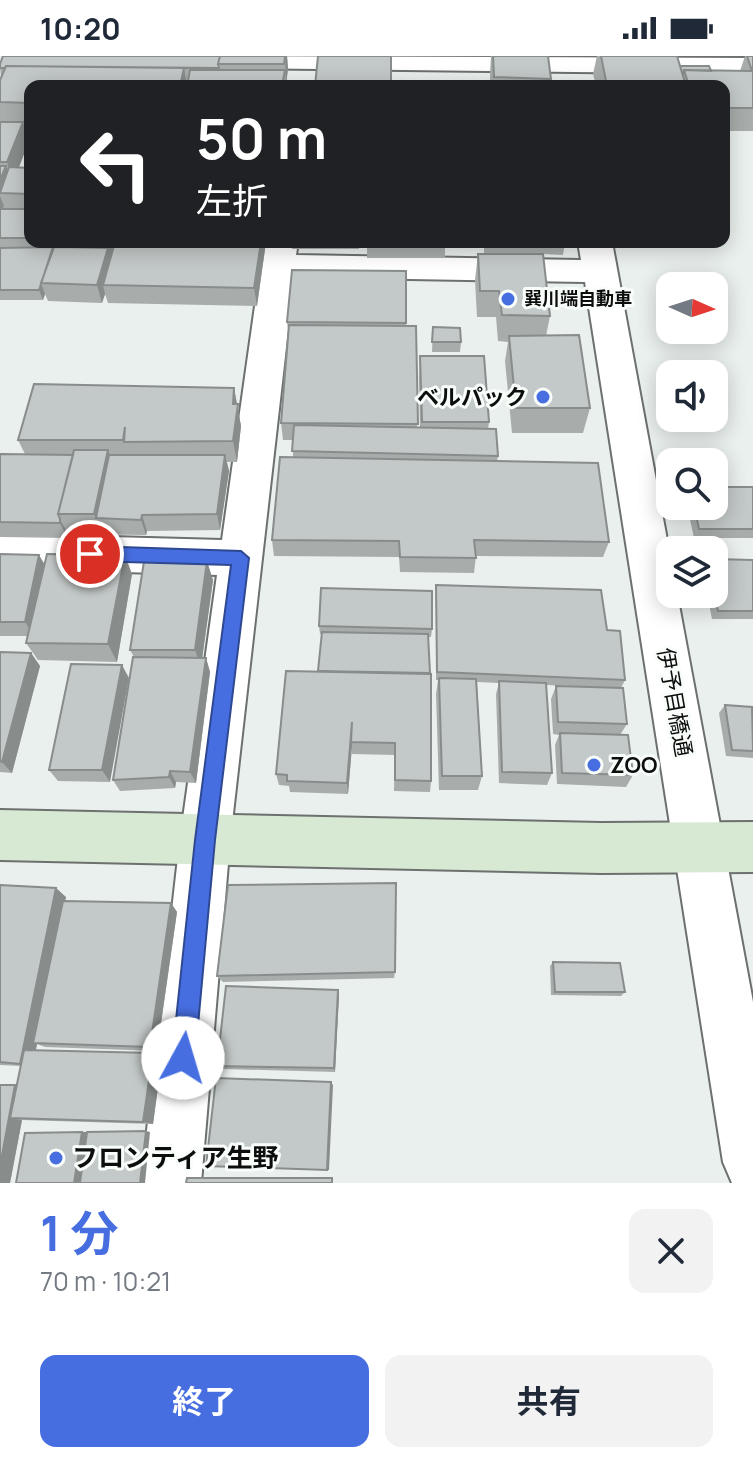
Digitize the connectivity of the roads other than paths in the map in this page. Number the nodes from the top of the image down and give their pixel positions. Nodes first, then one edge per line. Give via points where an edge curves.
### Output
1 (207, 59) edge
2 (753, 66) edge
3 (565, 69) edge
4 (302, 73) edge
5 (279, 254) edge
6 (597, 256) edge
7 (0, 551) edge
8 (241, 558) junction
9 (0, 835) edge
10 (205, 840) junction
11 (700, 846) junction
12 (753, 847) edge
13 (753, 1162) edge
14 (171, 1183) edge

1 - 4 street
2 - 3 street
3 - 4 street
5 - 6 street
5 - 8 street
6 - 11 street, 伊予目橋通
7 - 8 street
8 - 10 street
9 - 10 street
10 - 11 street
10 - 14 street
11 - 12 street
11 - 13 street, 伊予目橋通

